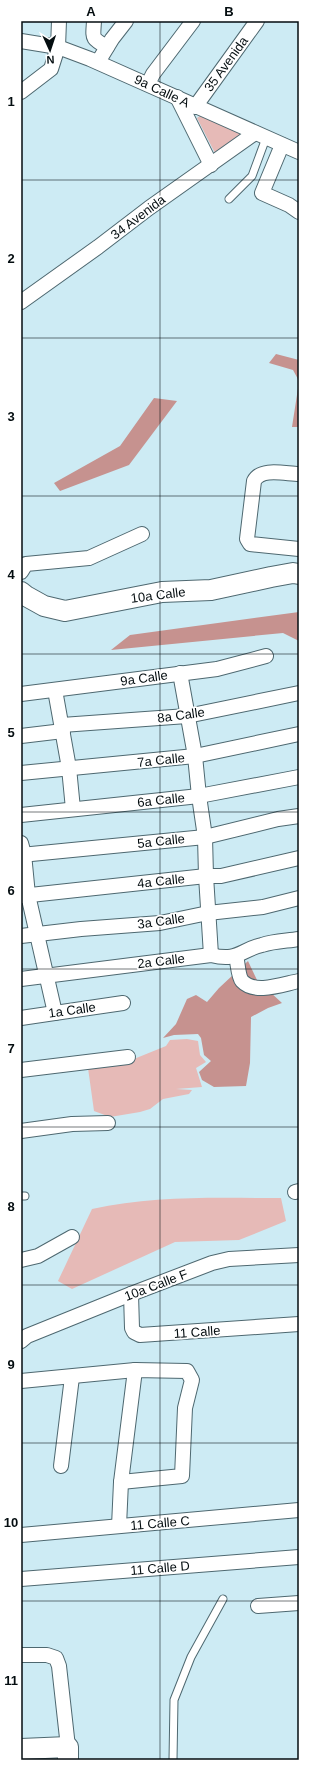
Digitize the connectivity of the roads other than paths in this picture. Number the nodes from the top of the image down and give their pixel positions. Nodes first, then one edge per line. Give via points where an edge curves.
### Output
1 (59, 21) edge
2 (94, 21) edge
3 (126, 21) edge
4 (194, 21) edge
5 (257, 21) edge
6 (21, 41) edge
7 (58, 47) junction
8 (107, 47) junction
9 (98, 62) junction
10 (148, 84) junction
11 (21, 92) edge
12 (177, 97) junction
13 (196, 107) junction
14 (260, 135) junction
15 (282, 145) junction
16 (299, 152) edge
17 (211, 165) junction
18 (229, 199) dead end
19 (299, 212) edge
20 (21, 302) edge
21 (299, 474) edge
22 (142, 534) dead end
23 (299, 549) edge
24 (21, 572) edge
25 (299, 574) edge
26 (21, 592) edge
27 (266, 656) dead end
28 (180, 674) junction
29 (55, 690) junction
30 (299, 693) edge
31 (21, 694) edge
32 (187, 716) junction
33 (62, 728) junction
34 (299, 734) edge
35 (21, 736) edge
36 (195, 756) junction
37 (69, 768) junction
38 (21, 773) edge
39 (299, 777) edge
40 (198, 796) junction
41 (73, 809) junction
42 (21, 815) edge
43 (299, 816) edge
44 (206, 837) junction
45 (22, 851) edge
46 (299, 858) edge
47 (206, 876) junction
48 (24, 896) edge
49 (299, 898) edge
50 (208, 913) junction
51 (36, 934) junction
52 (21, 936) edge
53 (299, 939) edge
54 (211, 955) junction
55 (236, 956) junction
56 (46, 976) junction
57 (21, 979) edge
58 (299, 982) edge
59 (123, 1003) dead end
60 (55, 1013) junction
61 (21, 1018) edge
62 (128, 1056) dead end
63 (21, 1070) edge
64 (108, 1122) dead end
65 (21, 1131) edge
66 (72, 1237) dead end
67 (299, 1255) edge
68 (21, 1260) edge
69 (131, 1294) junction
70 (299, 1324) edge
71 (21, 1341) edge
72 (135, 1370) junction
73 (72, 1377) junction
74 (21, 1381) edge
75 (61, 1466) dead end
76 (121, 1482) junction
77 (299, 1510) edge
78 (119, 1526) junction
79 (21, 1535) edge
80 (299, 1557) edge
81 (21, 1579) edge
82 (223, 1599) dead end
83 (299, 1603) edge
84 (258, 1606) dead end
85 (21, 1656) edge
86 (21, 1749) edge
87 (68, 1753) edge
88 (173, 1760) edge

1 - 7 street
2 - 8 street via 94,40
3 - 8 street
4 - 10 street
5 - 13 street, 35 Avenida
6 - 7 street, 9a Calle A
7 - 9 street, 9a Calle A
7 - 11 street via 50,69
8 - 9 street
9 - 10 street, 9a Calle A
10 - 12 street, 9a Calle A
12 - 13 street, 9a Calle A
12 - 17 street
13 - 14 street, 9a Calle A
14 - 15 street, 9a Calle A
14 - 17 street, 34 Avenida
14 - 18 lane via 252,176
15 - 16 street, 9a Calle A
15 - 19 street via 262,193 289,204
17 - 20 street, 34 Avenida
21 - 23 street via 264,473 256,476 247,539 250,544
22 - 24 street via 89,558 26,564
25 - 26 street, 10a Calle via 293,573 211,590 162,592 65,610 44,606
27 - 28 street, 9a Calle
28 - 29 street, 9a Calle
28 - 32 street
29 - 31 street, 9a Calle
29 - 33 street
30 - 32 street, 8a Calle
32 - 33 street, 8a Calle
32 - 36 street
33 - 35 street, 8a Calle
33 - 37 street
34 - 36 street, 7a Calle
36 - 37 street, 7a Calle
36 - 40 street
37 - 38 street, 7a Calle
37 - 41 street
39 - 40 street, 6a Calle
40 - 41 street, 6a Calle
40 - 44 street
41 - 42 street, 6a Calle
43 - 44 street, 5a Calle
44 - 45 street, 5a Calle
44 - 47 street
45 - 48 street
46 - 47 street, 4a Calle via 221,876
47 - 48 street, 4a Calle
47 - 50 street
48 - 51 street
49 - 50 street, 3a Calle
50 - 51 street, 3a Calle via 160,923
50 - 54 street
51 - 52 street, 3a Calle
51 - 56 street
53 - 55 street, 2a Calle via 261,945
54 - 55 street, 2a Calle
54 - 56 street, 2a Calle
55 - 58 street via 241,980 249,986 262,988
56 - 57 street, 2a Calle
56 - 60 street
59 - 60 street, 1a Calle
60 - 61 street, 1a Calle
62 - 63 street
64 - 65 street
66 - 68 street via 38,1256
67 - 69 street, 10a Calle F via 229,1259
69 - 70 street, 11 Calle via 132,1328 140,1335
69 - 71 street, 10a Calle F via 27,1336
72 - 73 street
72 - 76 street
72 - 76 street via 187,1370 190,1373 192,1380 185,1408 182,1476
73 - 74 street
73 - 75 street
76 - 78 street
77 - 78 street, 11 Calle C
78 - 79 street, 11 Calle C
80 - 81 street, 11 Calle D
82 - 88 lane via 191,1657 174,1700
83 - 84 street
85 - 87 street via 47,1655 56,1658
86 - 87 street

